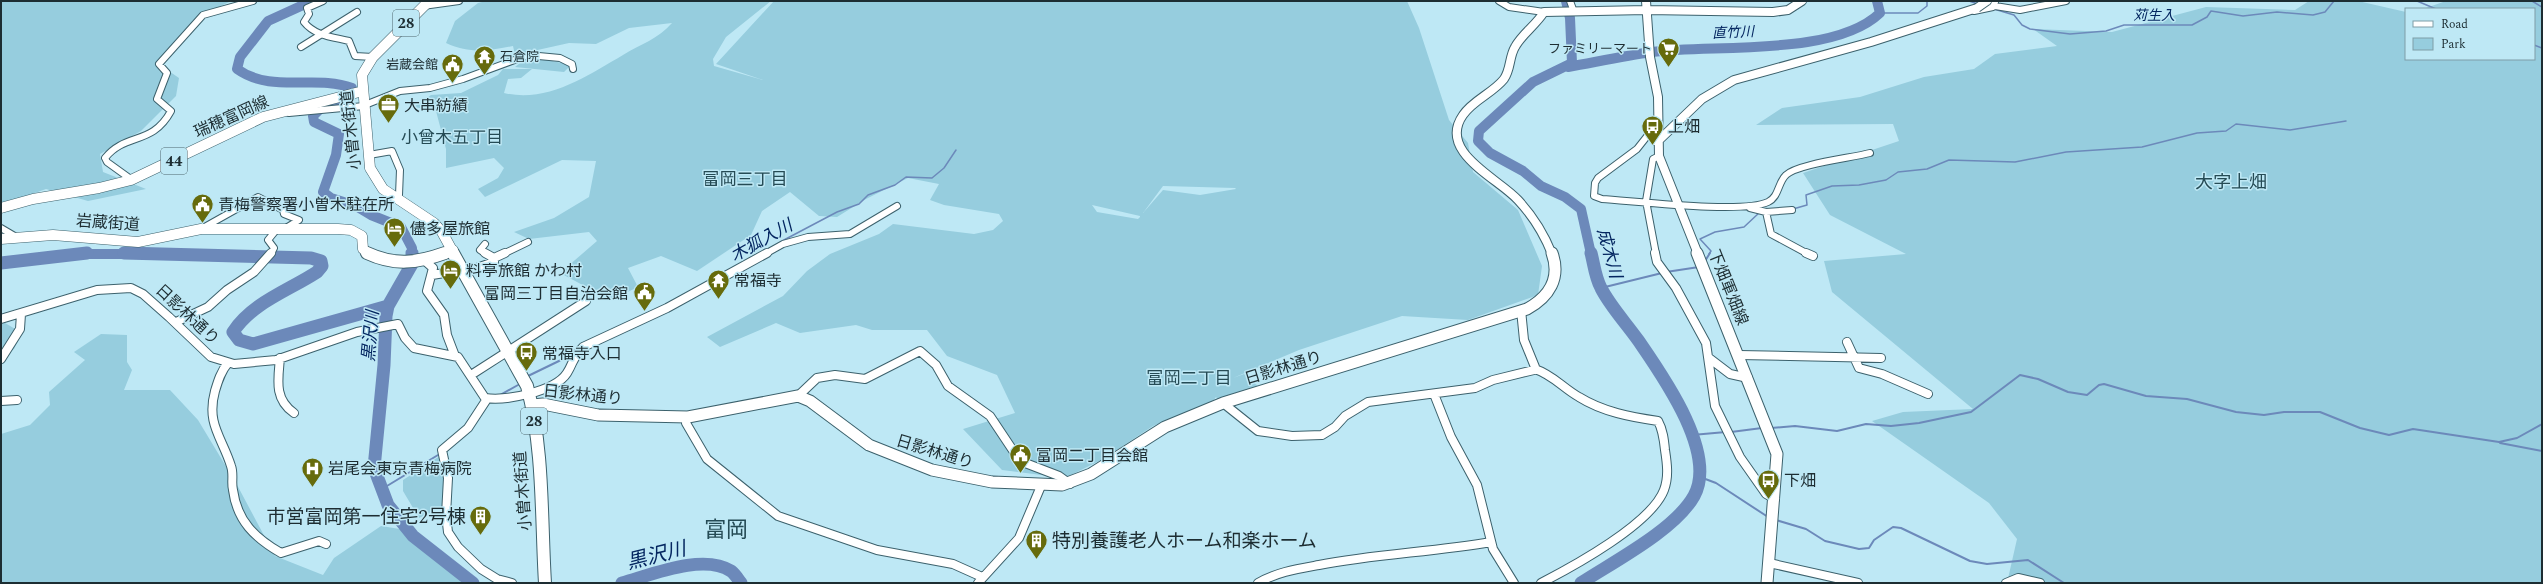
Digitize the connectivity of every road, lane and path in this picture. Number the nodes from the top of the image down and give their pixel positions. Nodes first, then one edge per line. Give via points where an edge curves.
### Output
1 (253, 1) edge
2 (323, 1) edge
3 (459, 1) edge
4 (1499, 1) edge
5 (1570, 1) edge
6 (1646, 1) edge
7 (1802, 1) edge
8 (2066, 1) edge
9 (426, 4) edge
10 (1991, 5) edge
11 (1976, 7) edge
12 (1647, 10) junction
13 (357, 12) dead end
14 (1544, 12) junction
15 (1573, 12) junction
16 (322, 34) junction
17 (301, 47) dead end
18 (373, 57) junction
19 (573, 69) dead end
20 (360, 91) junction
21 (364, 106) junction
22 (277, 112) junction
23 (1658, 130) junction
24 (1657, 142) junction
25 (1870, 153) dead end
26 (368, 155) junction
27 (1659, 156) junction
28 (132, 180) junction
29 (395, 198) junction
30 (1646, 201) junction
31 (1678, 204) junction
32 (897, 206) dead end
33 (1, 208) edge
34 (1742, 208) junction
35 (1792, 210) dead end
36 (1766, 212) junction
37 (1, 228) edge
38 (201, 229) junction
39 (280, 229) junction
40 (18, 238) junction
41 (1, 239) edge
42 (528, 242) dead end
43 (485, 244) dead end
44 (453, 250) junction
45 (1813, 256) dead end
46 (494, 258) junction
47 (418, 261) junction
48 (464, 271) junction
49 (432, 275) junction
50 (586, 301) dead end
51 (1521, 310) junction
52 (21, 314) junction
53 (1, 319) edge
54 (176, 322) junction
55 (1847, 342) dead end
56 (510, 352) junction
57 (1739, 355) junction
58 (456, 356) junction
59 (280, 358) junction
60 (1709, 358) junction
61 (1853, 358) junction
62 (1880, 358) dead end
63 (1, 359) edge
64 (228, 363) junction
65 (1535, 369) junction
66 (470, 375) junction
67 (1748, 378) junction
68 (1434, 394) junction
69 (1928, 394) dead end
70 (798, 396) junction
71 (487, 399) junction
72 (1, 400) edge
73 (17, 400) dead end
74 (531, 400) junction
75 (1223, 403) junction
76 (294, 414) dead end
77 (688, 417) junction
78 (1070, 484) junction
79 (1041, 486) junction
80 (1775, 499) junction
81 (1491, 542) junction
82 (326, 544) dead end
83 (1770, 563) junction
84 (980, 580) edge
85 (512, 583) edge
86 (545, 583) edge
87 (1258, 583) edge
88 (1514, 583) edge
89 (1541, 583) edge
90 (1767, 583) edge
91 (1858, 583) edge
92 (2006, 583) edge
93 (2040, 583) edge

1 - 28 street via 203,15 159,64 167,73 157,99 171,109 163,126 122,144 105,158
2 - 16 street via 307,8 309,14 304,22
3 - 9 street
4 - 14 street via 1509,7
5 - 15 street
6 - 12 street, 下畑軍畑線
7 - 12 street via 1788,10 1773,12
8 - 10 street via 2020,10
9 - 18 main road, 小曽木街道 / 28
10 - 11 street, bridge
11 - 24 street via 1734,80 1702,99
12 - 15 street
12 - 23 street, 下畑軍畑線 via 1650,53 1658,97
13 - 16 street
14 - 15 street
14 - 51 street, 日影林通り via 1515,46 1505,78 1474,104 1460,120 1457,132 1467,160 1511,192 1551,246 1554,264 1552,288 1540,301
16 - 17 street
16 - 18 street via 349,41 355,56
18 - 20 main road, 小曽木街道 / 28 via 362,75
19 - 21 street via 572,64 560,58 528,55 430,88 400,91
20 - 21 main road, 小曽木街道 / 28
20 - 22 main road, 瑞穂富岡線 / 44
21 - 22 street via 325,111
21 - 26 main road, 小曽木街道 / 28
22 - 28 main road, 瑞穂富岡線 / 44 via 231,130 163,167
23 - 24 street, 下畑軍畑線
23 - 30 street via 1652,130 1637,149 1595,183 1594,196 1597,198
24 - 27 street, 下畑軍畑線
25 - 34 street via 1800,166 1785,175 1779,190 1769,202
26 - 29 main road, 小曽木街道 / 28 via 375,180 383,190
26 - 29 street via 392,151 400,175 399,195
27 - 30 street via 1653,159
27 - 31 street, 下畑軍畑線
28 - 33 main road, 瑞穂富岡線 / 44 via 97,189 33,198
29 - 44 main road, 小曽木街道 / 28 via 432,220
30 - 31 street
30 - 60 street via 1656,262 1676,288 1706,343
31 - 34 street
31 - 57 street, 下畑軍畑線
32 - 74 street via 850,234 808,237 783,244 667,308 583,347 573,357 567,374
34 - 36 street
35 - 36 street
36 - 45 street via 1771,234 1788,247
37 - 40 street
38 - 39 main road, 岩蔵街道
38 - 39 street via 258,197 283,210 284,214 299,220
38 - 40 main road, 岩蔵街道 via 138,242 64,235
39 - 47 main road, 岩蔵街道 via 351,230 362,236 363,249 369,254 395,264
39 - 54 street via 268,240 274,248 271,254 254,272 227,290 208,307
40 - 41 main road, 岩蔵街道
42 - 46 street
43 - 46 street via 480,250
44 - 47 main road, 岩蔵街道
44 - 48 main road, 小曽木街道 / 28
46 - 48 street via 491,265
47 - 49 street via 432,267
48 - 49 street
48 - 56 main road, 小曽木街道 / 28
49 - 58 street via 427,291 444,315 447,335
50 - 56 street
51 - 65 street via 1524,340
51 - 75 street, 日影林通り via 1407,348
52 - 53 street, 日影林通り
52 - 54 street, 日影林通り via 103,289 127,287 142,294
52 - 63 street via 20,329
54 - 64 street, 日影林通り via 202,352 213,359
55 - 61 street
56 - 66 street
56 - 74 main road, 小曽木街道 / 28
57 - 61 street
57 - 67 street, 下畑軍畑線
58 - 59 street, 日影林通り via 414,348 405,338 399,324 393,324 308,352
58 - 66 street
59 - 64 street, 日影林通り via 248,364
59 - 76 street via 278,395 285,408
60 - 67 street via 1730,374
60 - 80 street via 1711,388 1715,406 1724,426 1740,457 1766,494
61 - 62 street
61 - 69 street via 1861,370 1882,374
64 - 82 street via 222,370 210,404 212,426 232,467 232,486 239,518 259,541 281,554 319,542
65 - 68 street via 1493,380 1475,388
65 - 89 street via 1553,375 1584,400 1634,417 1658,421 1662,428 1668,475 1664,491 1652,508 1591,555
66 - 71 street
67 - 80 street, 下畑軍畑線 via 1777,454
68 - 75 street via 1368,402 1345,416 1336,427 1322,435 1292,436 1258,431
68 - 81 street via 1451,437 1477,485
70 - 77 street, 日影林通り
70 - 78 street via 817,378 835,375 865,379 920,351 936,365 948,386 990,416 1020,461 1059,476
70 - 79 street, 日影林通り via 810,401 869,445 895,456 959,477
71 - 74 street, 日影林通り
71 - 85 street via 468,428 442,450 450,470 446,526 455,544 474,564 496,579
72 - 73 street
74 - 77 street, 日影林通り via 598,416
74 - 86 main road, 小曽木街道 / 28 via 538,458
75 - 78 street, 日影林通り via 1165,427 1108,465
77 - 84 street via 686,423 707,459 778,516 877,550 953,564
78 - 79 street, 日影林通り
79 - 84 street via 1019,538
80 - 83 street, 下畑軍畑線
81 - 87 street via 1444,550 1360,557 1274,574
81 - 88 street
83 - 90 street, 下畑軍畑線
83 - 91 street
92 - 93 street via 2017,578

